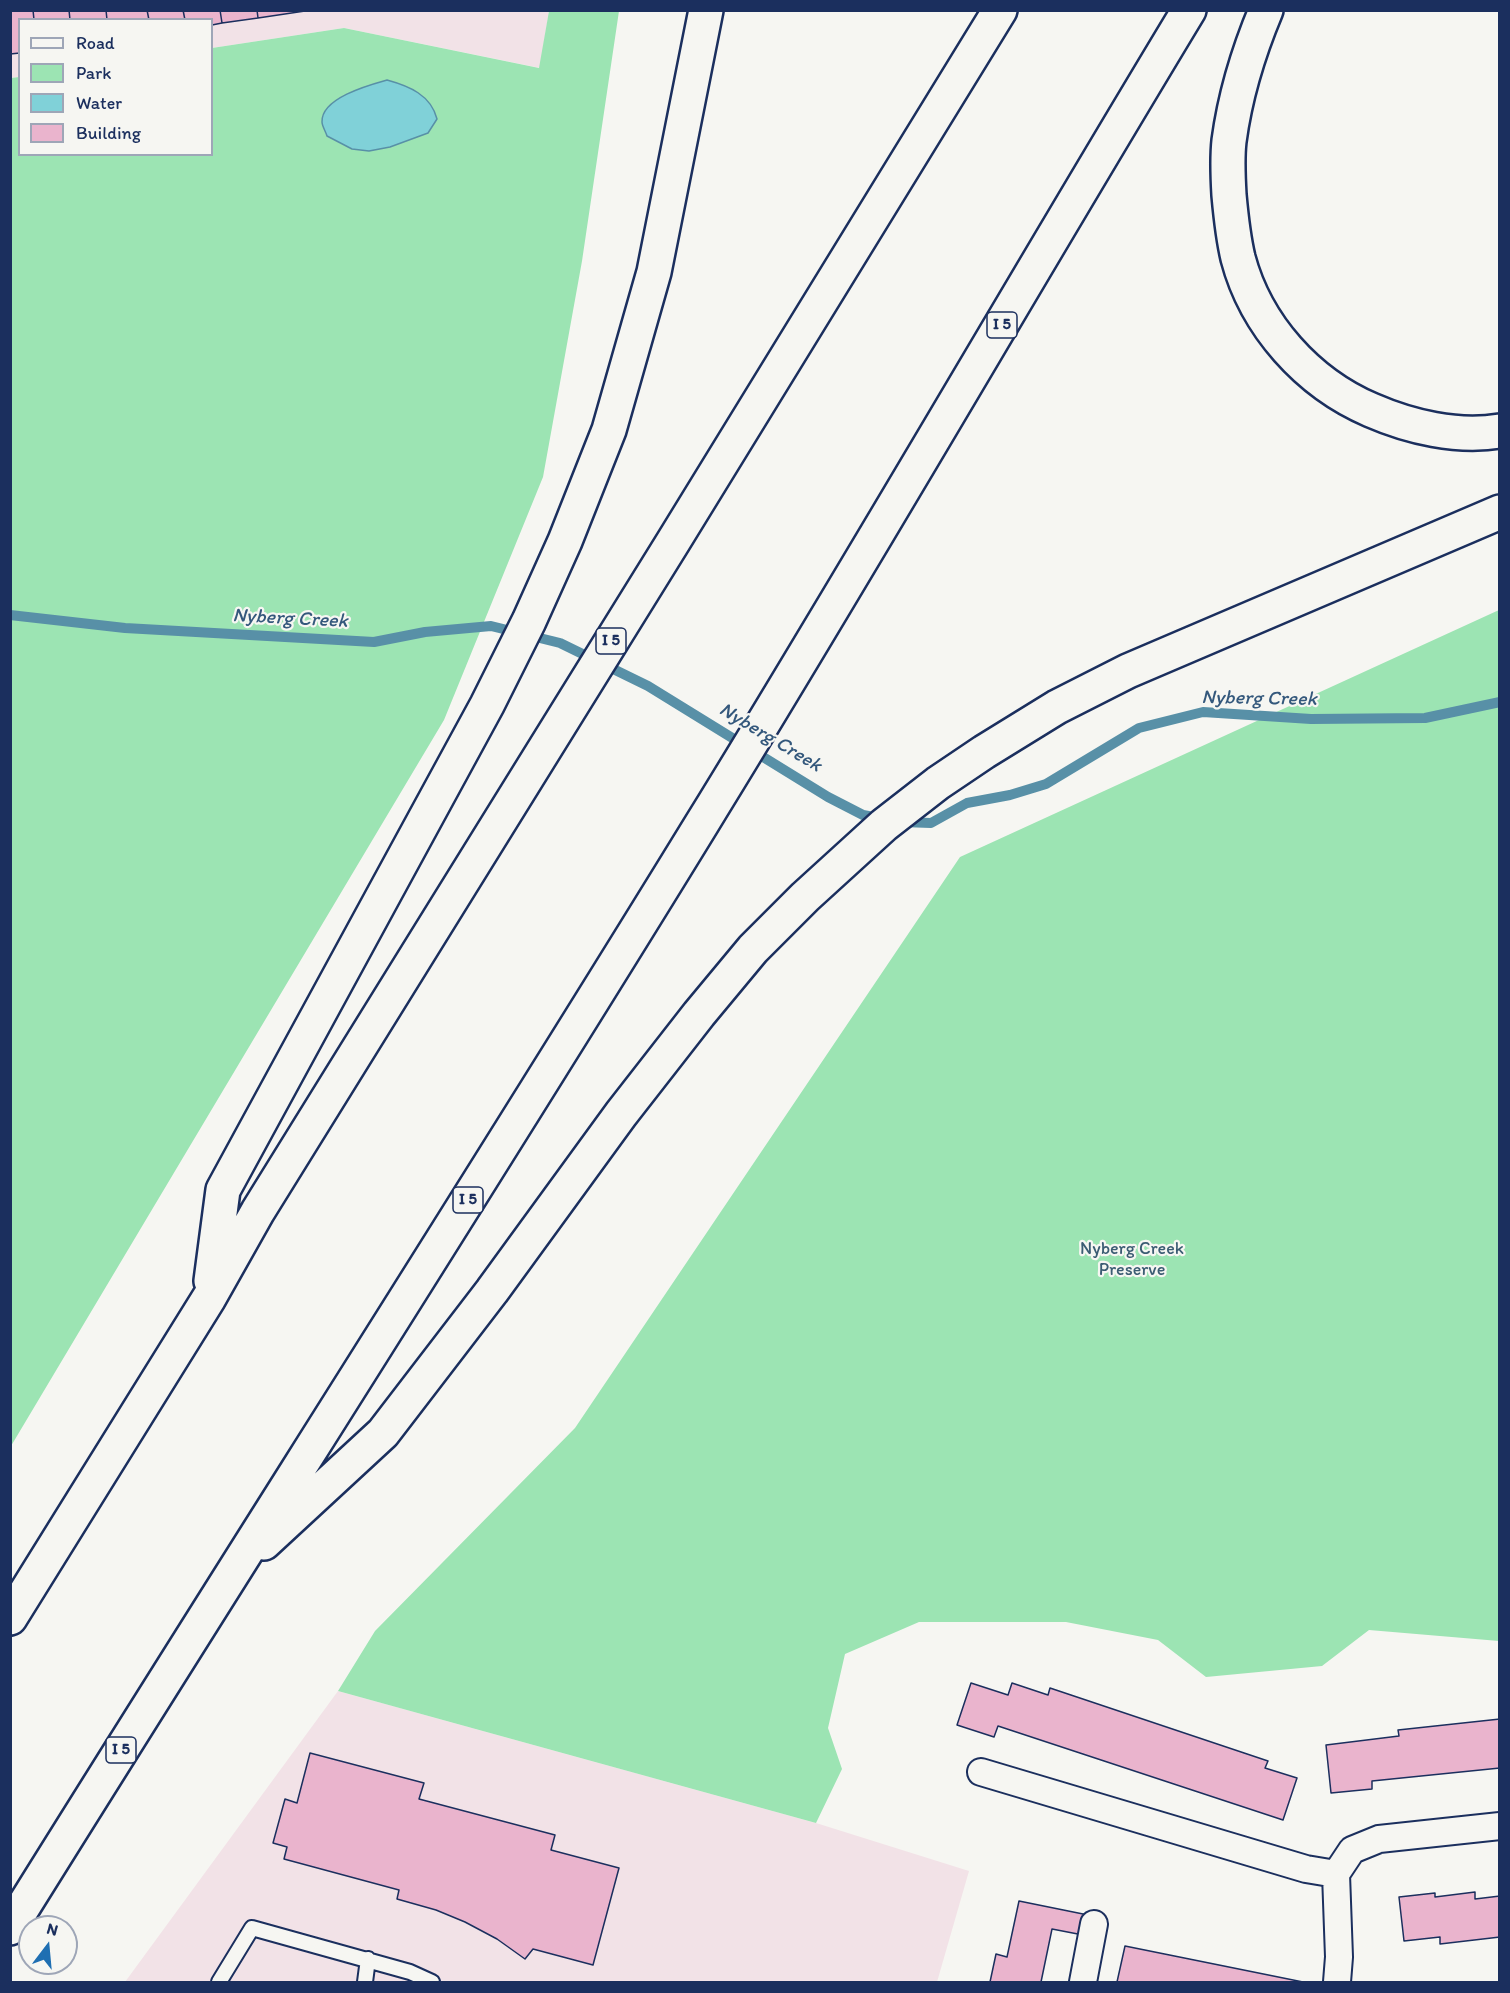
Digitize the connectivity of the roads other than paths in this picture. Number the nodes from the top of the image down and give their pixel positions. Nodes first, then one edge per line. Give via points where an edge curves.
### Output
1 (706, 10) edge
2 (1000, 10) edge
3 (1189, 10) edge
4 (1266, 10) edge
5 (1500, 432) edge
6 (1500, 512) edge
7 (209, 1298) junction
8 (232, 1573) junction
9 (10, 1618) edge
10 (981, 1772) dead end
11 (1500, 1826) edge
12 (1336, 1874) junction
13 (1094, 1924) dead end
14 (10, 1928) edge
15 (368, 1959) junction
16 (219, 1983) edge
17 (365, 1983) edge
18 (432, 1983) edge
19 (1083, 1983) edge
20 (1337, 1983) edge

1 - 7 highway via 654,272 609,430 565,541 487,705 223,1190
2 - 7 highway, I 5 via 258,1211
3 - 8 highway, I 5 via 701,825
4 - 5 highway via 1240,84 1229,142 1228,176 1231,226 1239,260 1262,315 1290,353 1348,400 1395,421 1450,432
6 - 8 highway via 1213,633 1057,707 938,783 884,825 753,949 699,1014 383,1433
7 - 9 highway, I 5
8 - 14 highway, I 5
10 - 12 street via 1306,1869
11 - 12 street via 1379,1839 1352,1850
12 - 20 street
13 - 19 street
15 - 16 lane via 252,1928
15 - 17 lane
15 - 18 lane

